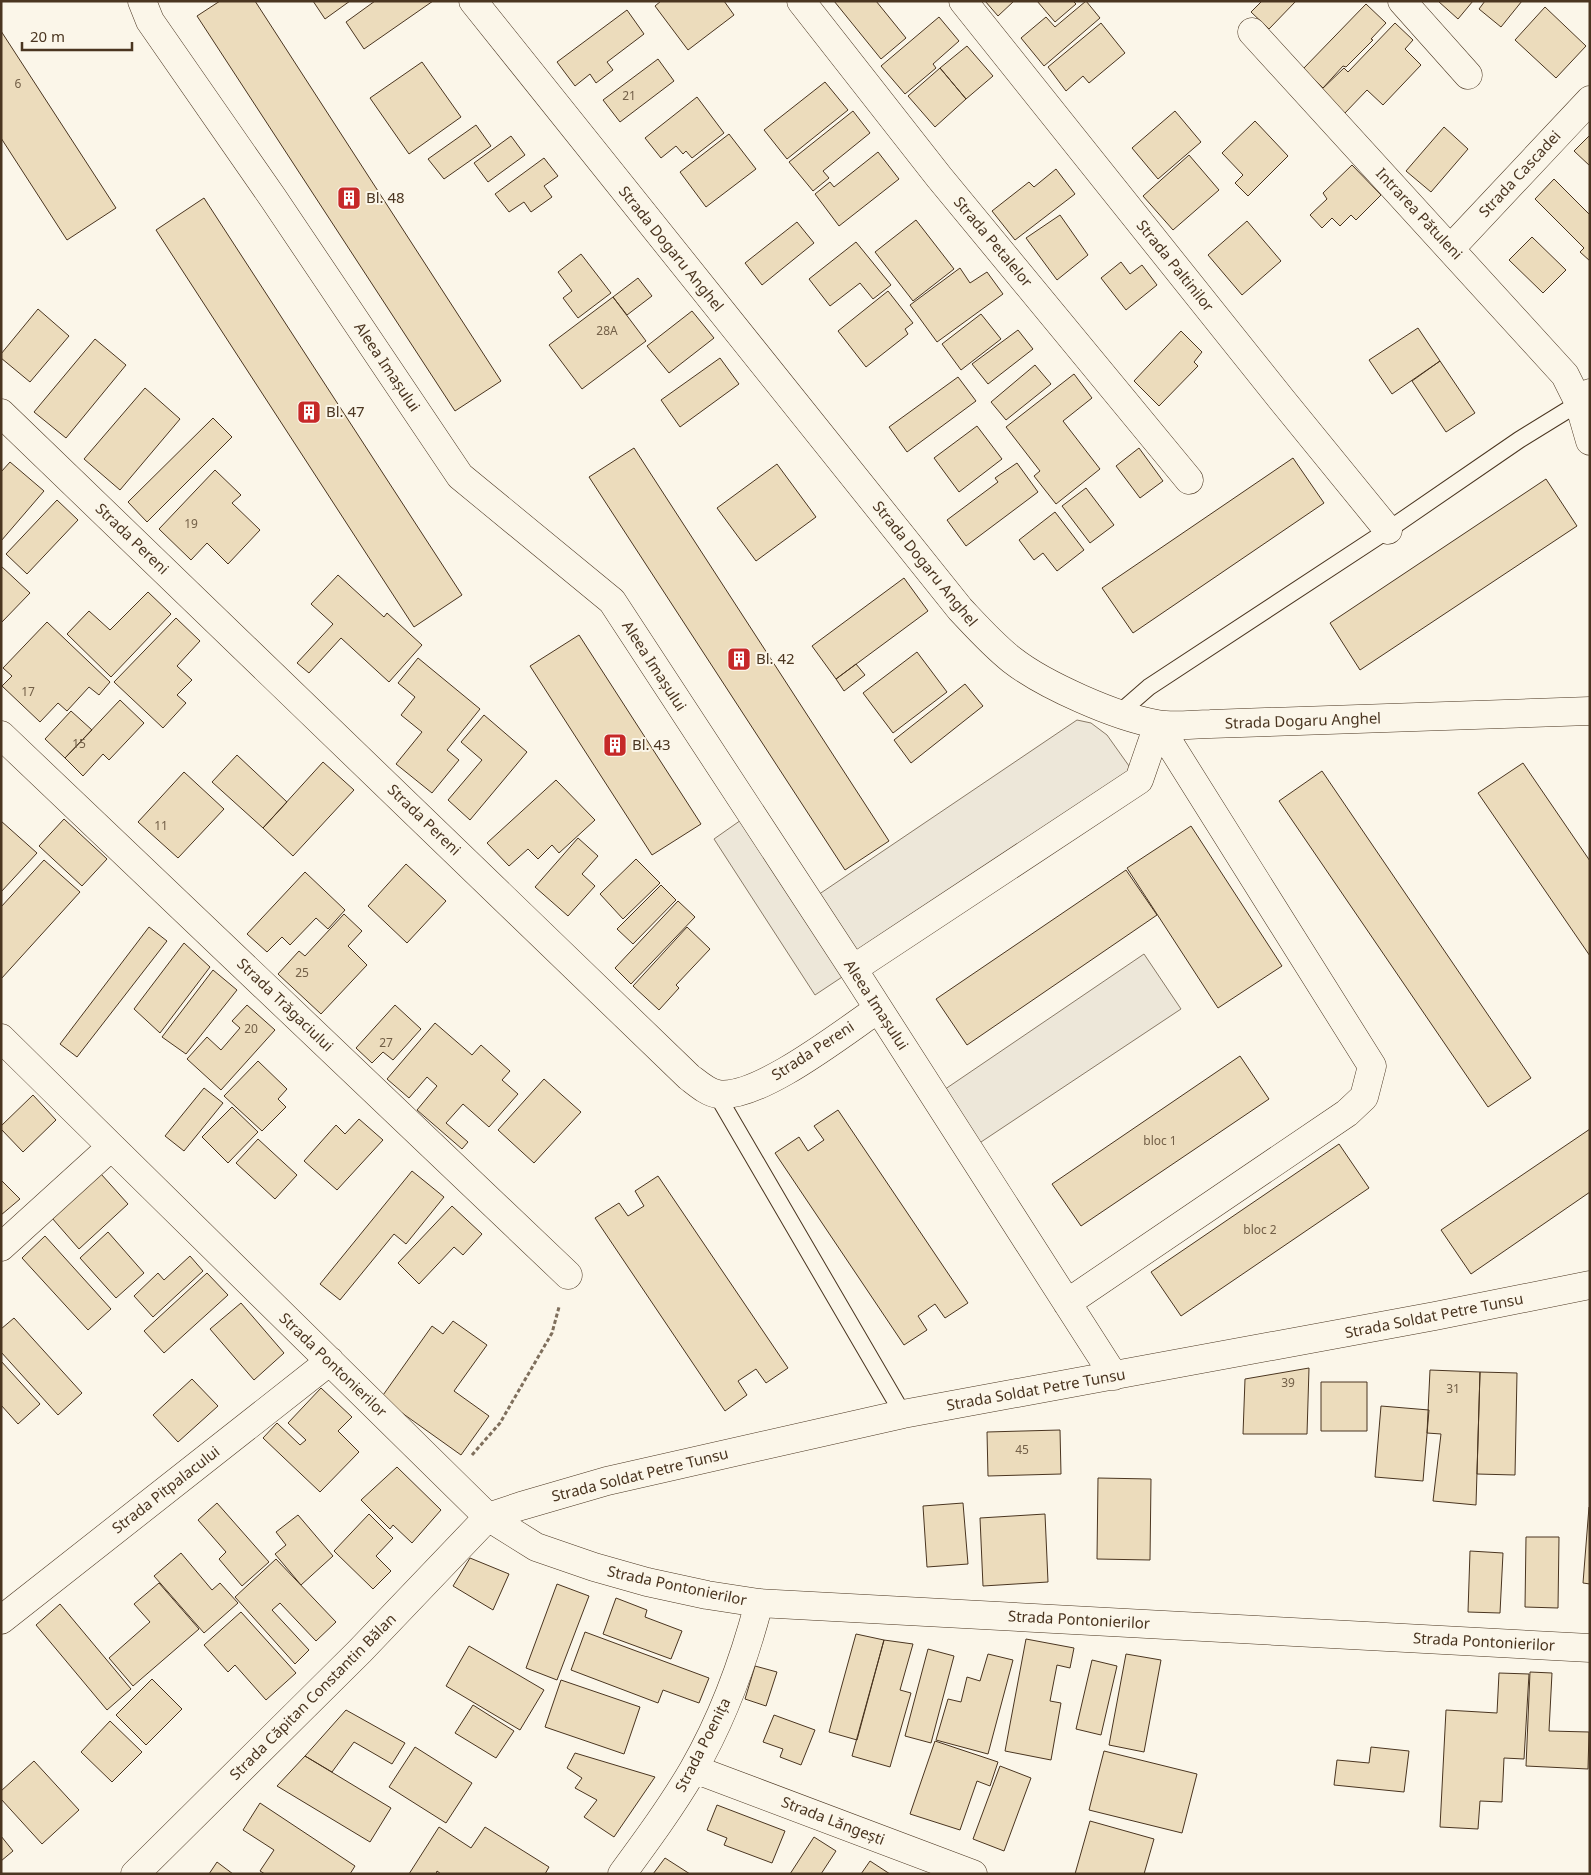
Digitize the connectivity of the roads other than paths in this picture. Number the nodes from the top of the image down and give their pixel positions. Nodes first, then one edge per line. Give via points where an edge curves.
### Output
1 (142, 1) edge
2 (473, 1) edge
3 (801, 1) edge
4 (963, 1) edge
5 (1402, 1) edge
6 (1252, 32) dead end
7 (1468, 75) dead end
8 (1590, 100) edge
9 (1450, 248) junction
10 (1584, 398) edge
11 (1, 413) edge
12 (1590, 441) edge
13 (1189, 480) dead end
14 (1388, 530) junction
15 (1590, 711) edge
16 (1118, 714) junction
17 (1158, 724) junction
18 (1, 735) edge
19 (853, 969) junction
20 (878, 1009) junction
21 (1, 1038) edge
22 (717, 1094) junction
23 (110, 1147) junction
24 (1, 1247) edge
25 (568, 1275) road end
26 (1590, 1285) edge
27 (1068, 1303) junction
28 (330, 1361) junction
29 (1114, 1376) junction
30 (903, 1414) junction
31 (488, 1518) junction
32 (759, 1603) junction
33 (1, 1620) edge
34 (1590, 1648) edge
35 (694, 1769) junction
36 (135, 1874) edge
37 (622, 1874) edge
38 (973, 1874) edge

1 - 19 street, Aleea Imașului via 150,21 460,476 612,601
2 - 16 street, Strada Dogaru Anghel via 960,609 1011,660 1057,687
3 - 13 street, Strada Petalelor via 939,177
4 - 14 street, Strada Paltinilor
5 - 7 street
6 - 9 street, Intrarea Pătuleni
8 - 9 street, Strada Cascadei
9 - 10 street, Intrarea Pătuleni
10 - 12 street, Intrarea Pătuleni
10 - 14 lane
11 - 22 street, Strada Pereni via 682,1070
14 - 16 lane via 1149,687
15 - 17 street, Strada Dogaru Anghel
16 - 17 street, Strada Dogaru Anghel
17 - 19 street via 1139,780
17 - 27 street via 1372,1066 1364,1097 1347,1113
18 - 25 street, Strada Trăgaciului
19 - 20 street, Aleea Imașului
20 - 22 street, Strada Pereni via 794,1067 748,1090
20 - 27 street, Aleea Imașului
21 - 23 street, Strada Pontonierilor
22 - 30 lane
23 - 24 street
23 - 28 street, Strada Pontonierilor
26 - 29 street, Strada Soldat Petre Tunsu
27 - 29 street, Aleea Imașului
28 - 31 street, Strada Pontonierilor
28 - 33 street, Strada Pitpalacului
29 - 30 street, Strada Soldat Petre Tunsu
30 - 31 street, Strada Soldat Petre Tunsu via 607,1481
31 - 32 street, Strada Pontonierilor via 536,1547 594,1567 647,1582
31 - 36 street, Strada Căpitan Constantin Bălan via 354,1658
32 - 34 street, Strada Pontonierilor
32 - 35 street, Strada Poenița via 737,1673
35 - 37 street, Strada Poenița
35 - 38 street, Strada Lăngești

